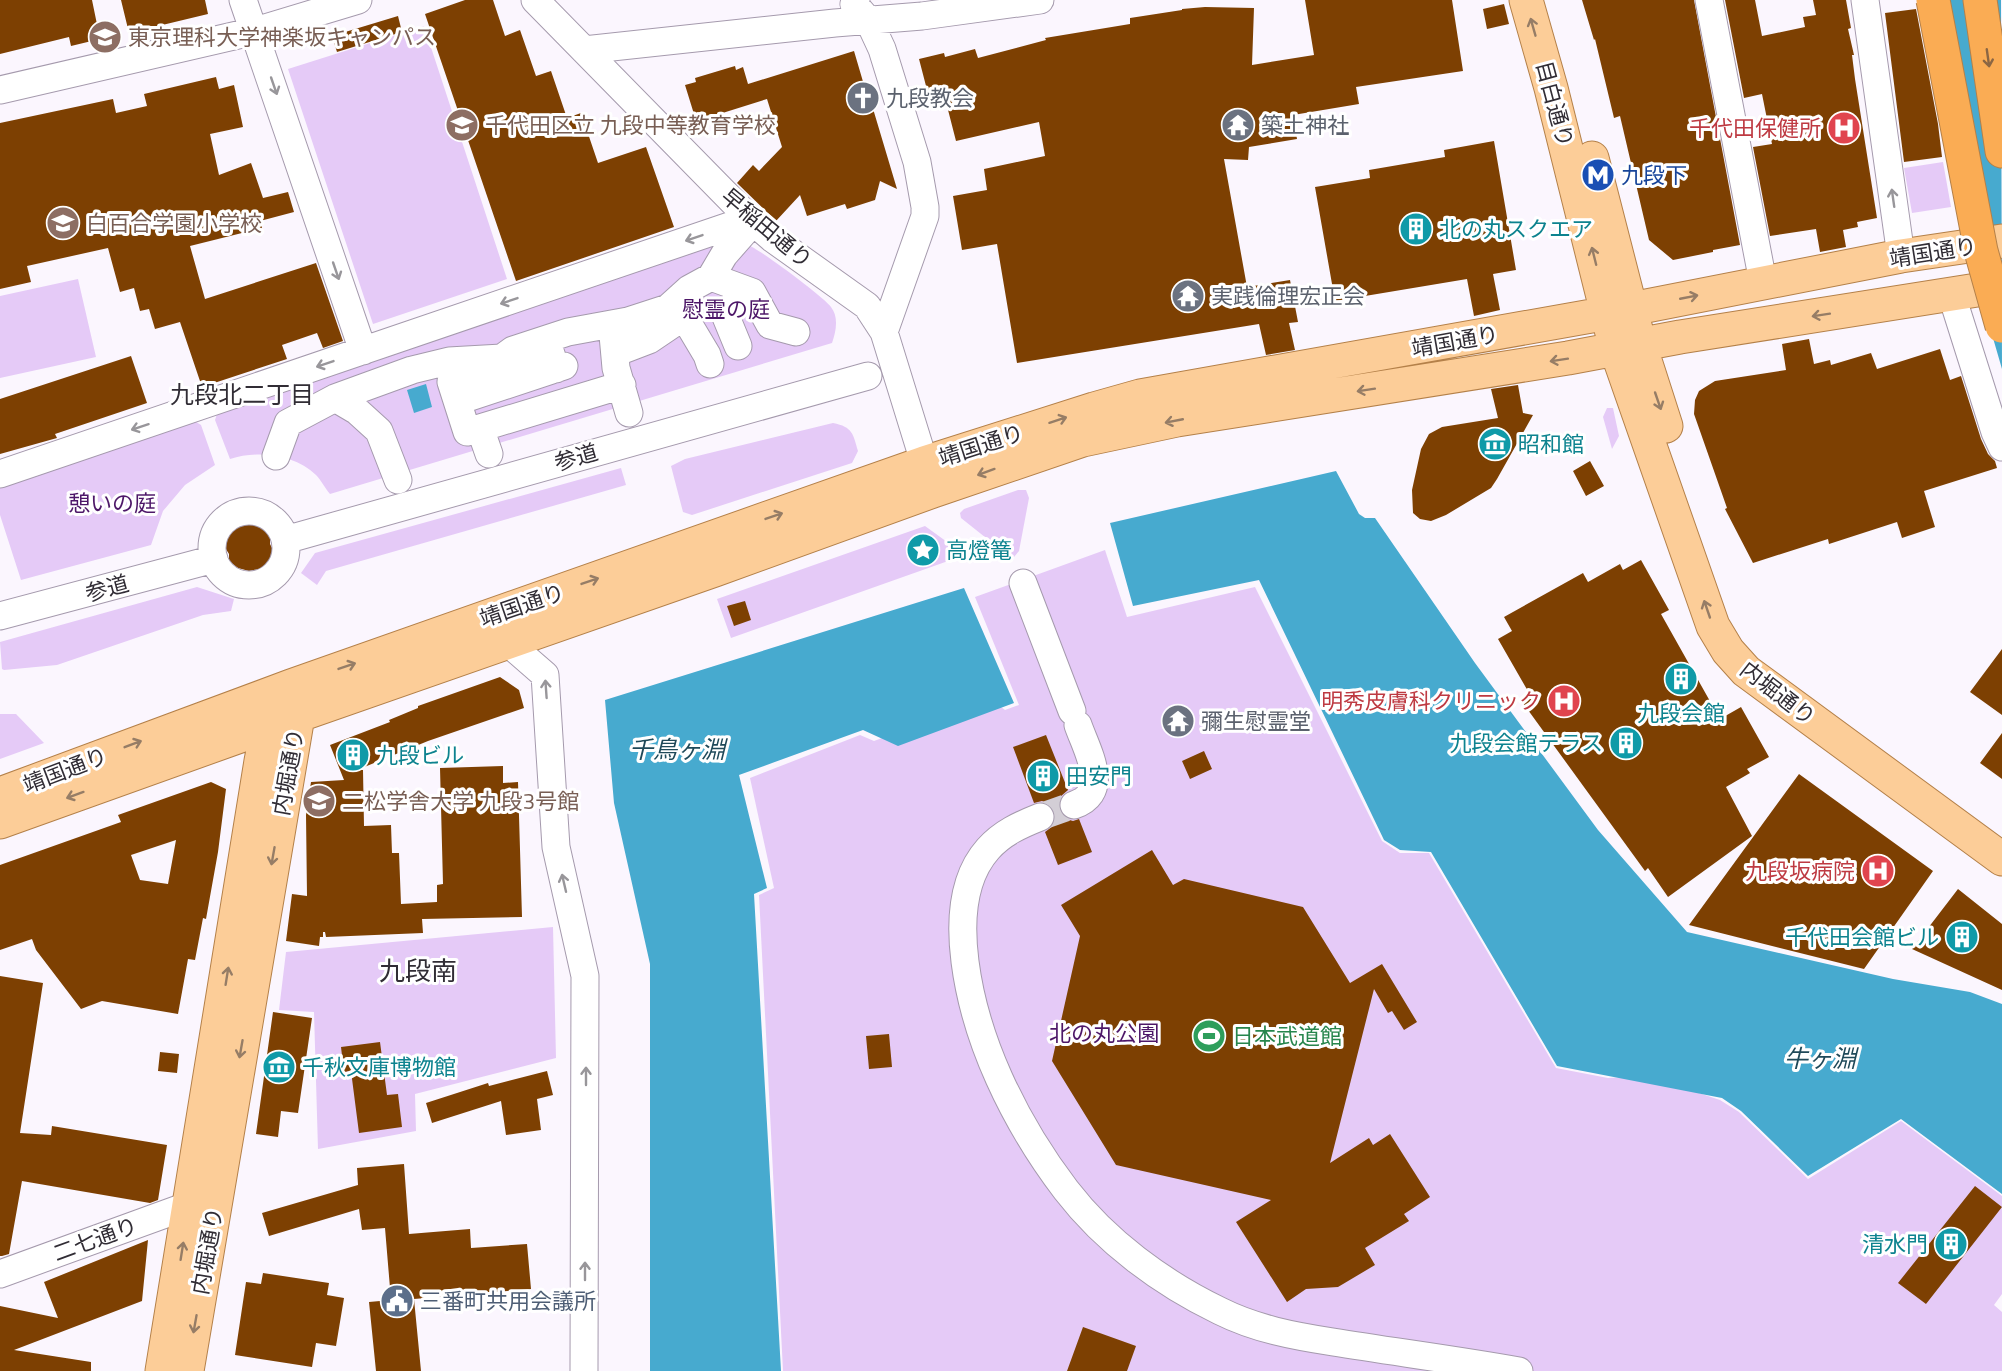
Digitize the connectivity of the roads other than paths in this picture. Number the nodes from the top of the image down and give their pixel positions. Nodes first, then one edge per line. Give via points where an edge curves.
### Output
1 (243, 0) edge
2 (358, 0) edge
3 (535, 0) edge
4 (1040, 0) edge
5 (1526, 0) edge
6 (1549, 0) edge
7 (1708, 0) edge
8 (1865, 0) edge
9 (1933, 0) edge
10 (1953, 0) edge
11 (1980, 0) edge
12 (2001, 0) edge
13 (2002, 5) edge
14 (862, 10) edge
15 (255, 31) junction
16 (584, 50) junction
17 (0, 90) edge
18 (2002, 151) edge
19 (751, 221) junction
20 (2002, 241) edge
21 (1901, 256) junction
22 (711, 277) junction
23 (1763, 282) junction
24 (2002, 286) edge
25 (752, 292) junction
26 (1958, 292) junction
27 (679, 309) junction
28 (1620, 311) junction
29 (2002, 321) edge
30 (612, 324) junction
31 (770, 325) junction
32 (2002, 326) edge
33 (796, 332) dead end
34 (884, 332) junction
35 (738, 346) junction
36 (1628, 347) junction
37 (363, 351) junction
38 (615, 353) junction
39 (868, 376) dead end
40 (622, 385) junction
41 (334, 398) junction
42 (548, 408) junction
43 (629, 413) dead end
44 (480, 428) junction
45 (2002, 447) edge
46 (489, 453) dead end
47 (276, 456) dead end
48 (0, 474) edge
49 (928, 477) junction
50 (398, 480) dead end
51 (285, 540) junction
52 (214, 559) junction
53 (1023, 583) dead end
54 (0, 616) edge
55 (507, 642) junction
56 (286, 709) junction
57 (204, 749) junction
58 (0, 794) edge
59 (256, 794) junction
60 (1074, 805) tunnel mouth
61 (1040, 818) tunnel mouth
62 (0, 822) edge
63 (2002, 835) edge
64 (2002, 860) edge
65 (190, 1205) junction
66 (0, 1274) edge
67 (162, 1371) edge
68 (187, 1371) edge
69 (584, 1371) edge
70 (1519, 1371) edge

1 - 15 street
2 - 15 street
3 - 16 street, 早稲田通り
4 - 14 street via 922,16
28 -> 5 main road, 目白通り
6 - 28 main road, 目白通り
7 - 23 street
21 -> 8 street
9 - 32 highway, bridge via 1981,251
10 - 29 highway, bridge
11 -> 18 highway
12 - 13 highway
14 - 16 street
14 - 34 street via 882,49 917,162 925,207
15 - 17 street
15 -> 37 street
16 - 19 street, 早稲田通り
19 - 22 street
19 - 34 street, 早稲田通り via 867,306
19 -> 37 street
20 - 21 main road, 靖国通り
21 - 23 main road, 靖国通り
22 - 25 street
22 - 27 street via 689,289
28 -> 23 main road, 靖国通り
24 - 26 main road, 靖国通り
25 - 31 street
25 - 35 street via 724,312
26 -> 36 main road, 靖国通り
26 - 45 street
27 - 30 street via 668,308
27 - 35 street via 709,360
27 - 38 street via 649,340
28 - 36 main road, 目白通り
49 -> 28 main road, 靖国通り via 1094,409 1140,396
30 - 38 street
30 - 41 street via 568,332 513,350 502,358 449,361 412,369
31 - 33 street
31 - 35 street
34 - 49 street, 早稲田通り
36 -> 49 main road, 靖国通り via 1177,420
36 -> 63 main road, 内堀通り via 1653,387 1734,619 1747,641 1781,672
64 -> 36 main road, 内堀通り via 1746,671 1728,651 1713,626
37 -> 48 street
38 - 40 street
39 - 51 street, 参道
40 - 42 street
40 - 43 street
41 - 47 street via 288,423
41 - 50 street via 379,430
42 - 44 street
42 - 44 street via 521,372 452,382 467,432
44 - 46 street
49 - 55 main road, 靖国通り via 715,570
56 -> 49 main road, 靖国通り
51 - 52 street via 284,560 278,571 261,583 241,584 229,579
51 - 52 street via 272,519 260,513 243,512 221,524 212,548
52 - 54 street, 参道
53 - 60 street via 1095,778 1090,795
55 - 56 main road, 靖国通り
69 -> 55 street via 585,976 555,847 545,675
56 - 57 main road, 靖国通り
58 -> 56 main road, 靖国通り
56 - 59 main road, 内堀通り
56 -> 68 main road, 内堀通り
57 - 59 main road via 235,749 246,756
57 -> 62 main road, 靖国通り
65 -> 59 main road, 内堀通り
61 - 70 street via 1010,830 986,850 976,865 965,902 964,942 972,998 999,1078 1026,1131 1067,1192 1109,1237 1143,1265 1221,1312 1304,1338
65 - 66 street, 二七通り
67 -> 65 main road, 内堀通り

